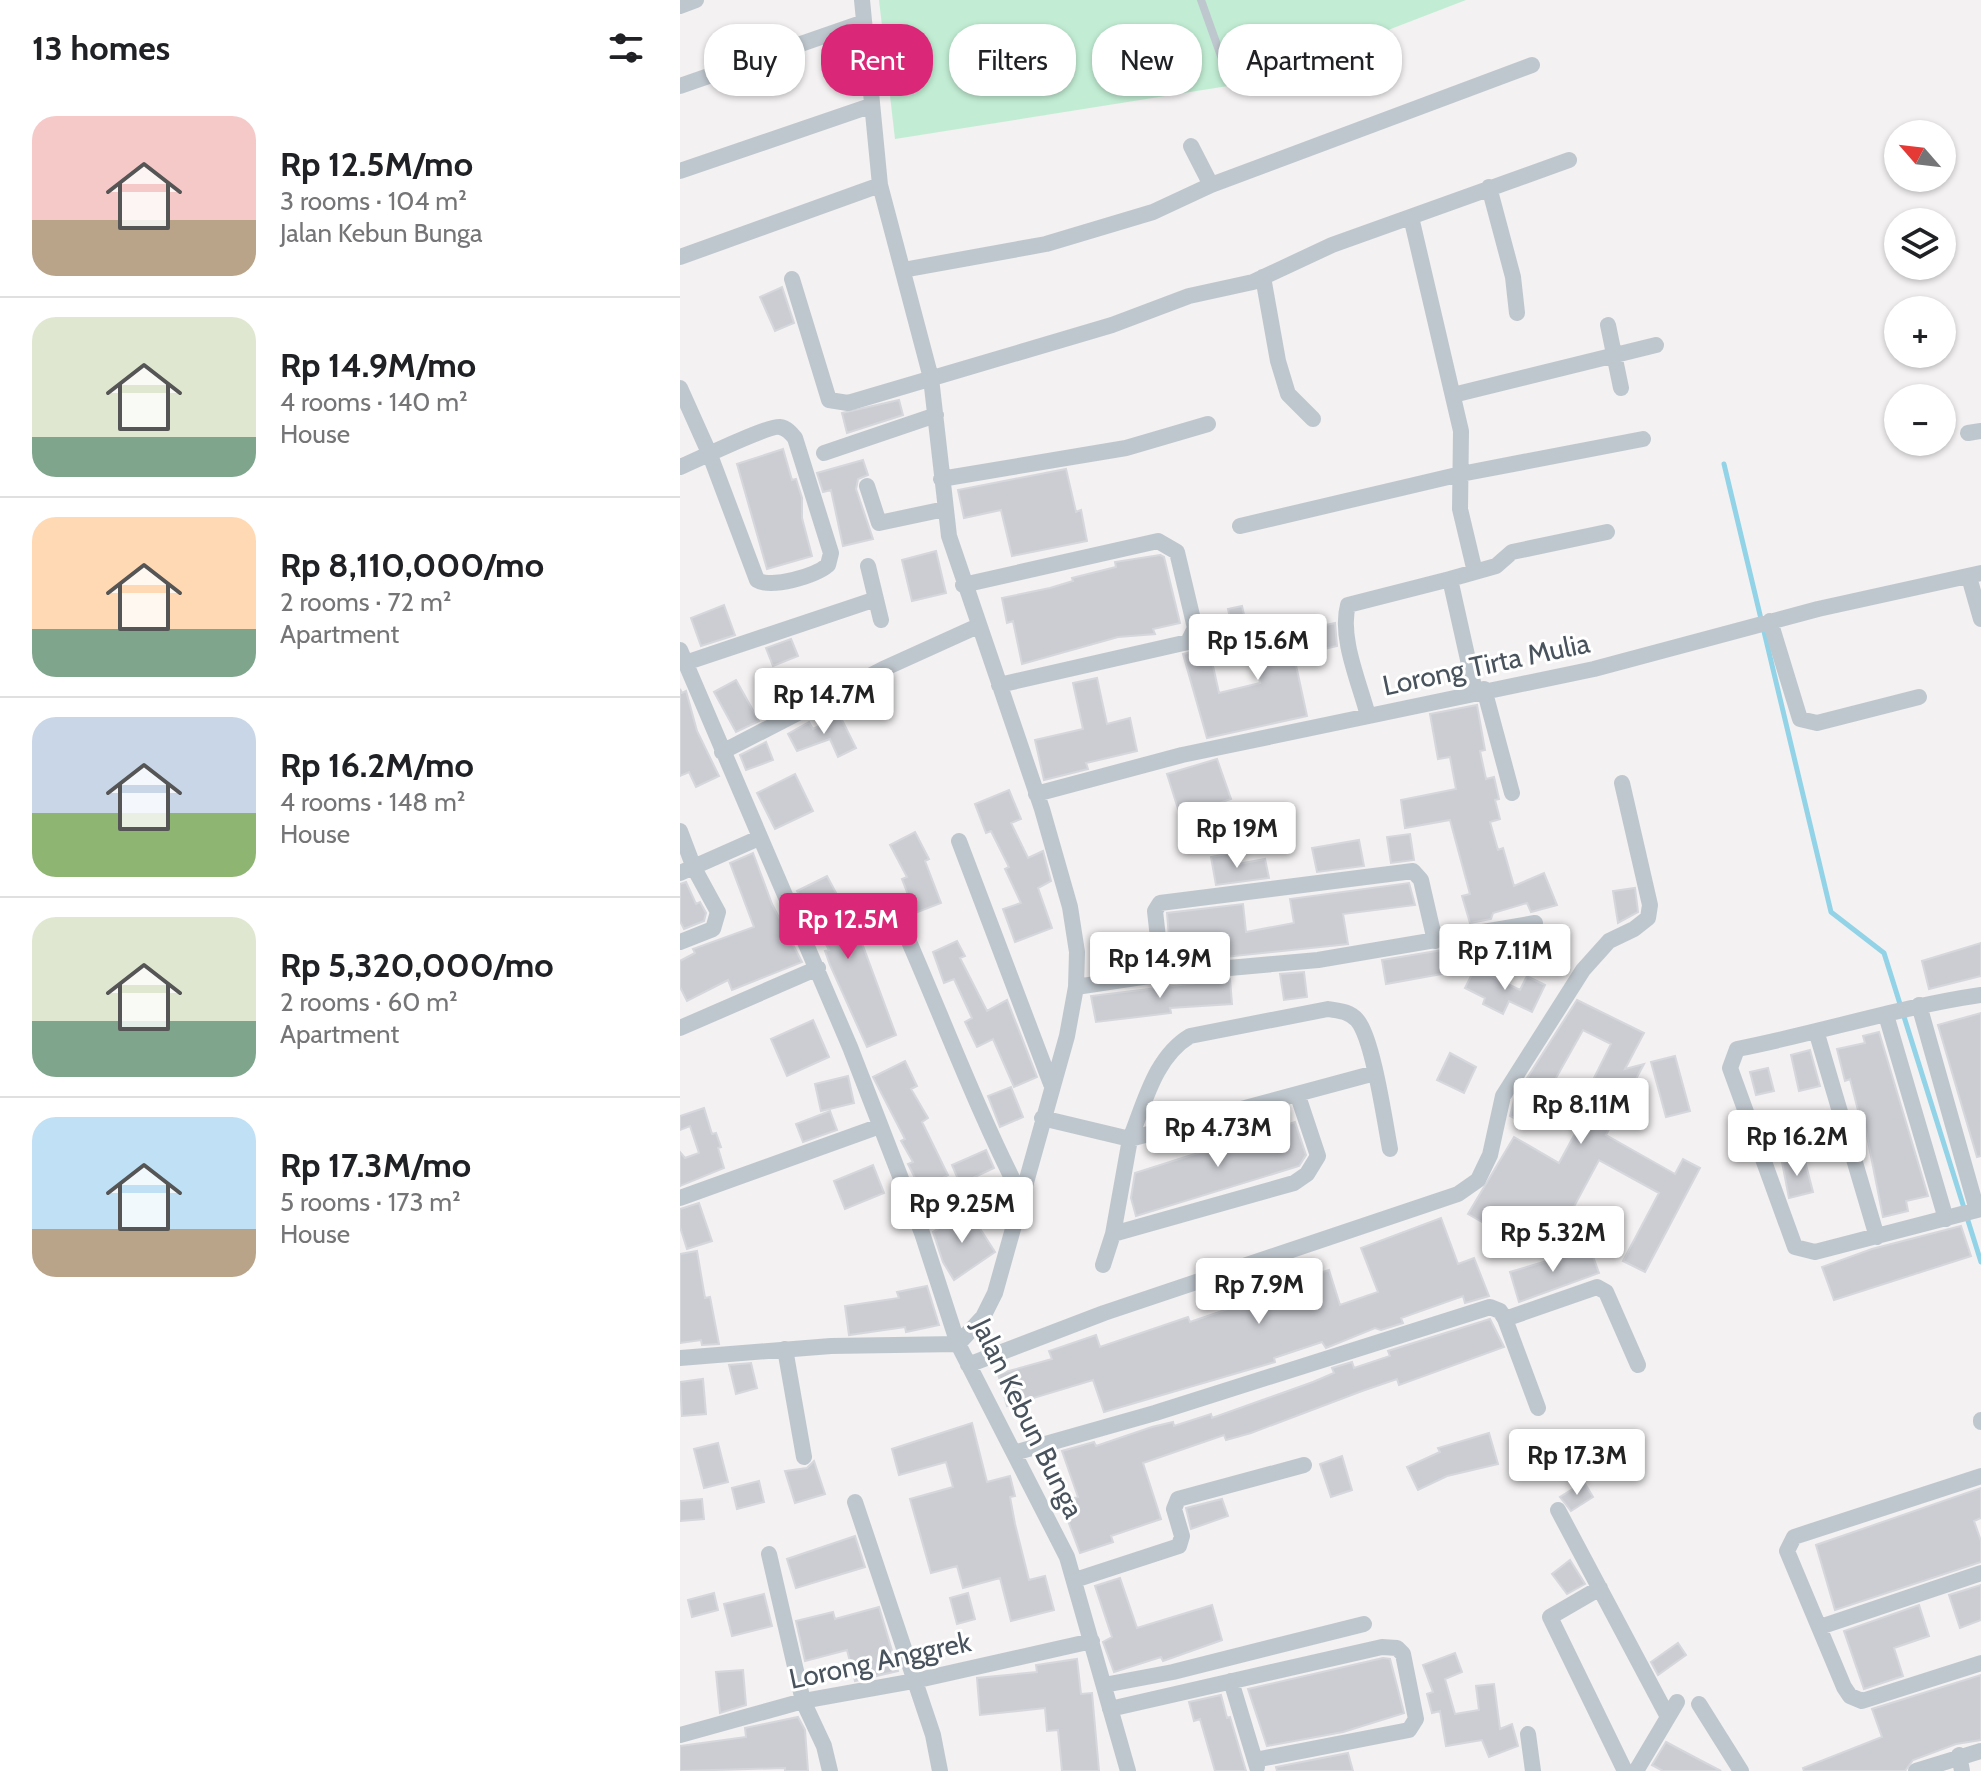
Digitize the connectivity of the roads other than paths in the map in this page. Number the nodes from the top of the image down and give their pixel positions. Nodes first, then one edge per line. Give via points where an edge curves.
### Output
1 (696, 0) edge
2 (862, 0) edge
3 (1201, 0) edge
4 (680, 6) edge
5 (864, 22) junction
6 (1218, 48) edge
7 (1532, 65) dead end
8 (680, 86) edge
9 (870, 106) junction
10 (1191, 146) dead end
11 (1569, 160) dead end
12 (680, 171) edge
13 (880, 185) junction
14 (1211, 185) junction
15 (1489, 187) junction
16 (1411, 217) junction
17 (680, 257) edge
18 (903, 270) junction
19 (1263, 277) junction
20 (792, 279) dead end
21 (1517, 313) dead end
22 (1608, 325) dead end
23 (1656, 345) dead end
24 (1614, 355) junction
25 (931, 378) junction
26 (680, 388) edge
27 (1621, 388) dead end
28 (1453, 395) junction
29 (936, 415) junction
30 (1313, 419) dead end
31 (1208, 424) dead end
32 (1643, 439) dead end
33 (824, 453) dead end
34 (710, 455) junction
35 (680, 467) edge
36 (1461, 474) junction
37 (941, 479) junction
38 (867, 486) dead end
39 (945, 509) junction
40 (1240, 526) dead end
41 (1607, 532) dead end
42 (868, 566) dead end
43 (1475, 572) junction
44 (1975, 575) edge
45 (1450, 579) junction
46 (963, 585) junction
47 (876, 599) junction
48 (1981, 619) edge
49 (881, 620) dead end
50 (1768, 622) junction
51 (978, 626) junction
52 (682, 657) edge
53 (999, 685) junction
54 (1480, 690) junction
55 (1919, 697) dead end
56 (1368, 716) junction
57 (722, 752) junction
58 (1622, 783) dead end
59 (1512, 793) dead end
60 (1036, 794) junction
61 (680, 831) edge
62 (759, 838) junction
63 (959, 841) dead end
64 (687, 871) edge
65 (892, 903) dead end
66 (1535, 923) dead end
67 (1435, 941) junction
68 (680, 942) edge
69 (818, 968) junction
70 (1162, 974) junction
71 (1076, 987) junction
72 (1981, 995) edge
73 (1915, 1006) junction
74 (1888, 1014) junction
75 (680, 1028) edge
76 (1817, 1034) junction
77 (1375, 1073) junction
78 (1051, 1084) junction
79 (1298, 1096) junction
80 (1042, 1118) junction
81 (880, 1126) junction
82 (1130, 1139) junction
83 (1390, 1149) dead end
84 (1020, 1194) junction
85 (680, 1198) edge
86 (1977, 1210) edge
87 (1949, 1219) junction
88 (1113, 1234) junction
89 (1877, 1237) junction
90 (1103, 1265) dead end
91 (1505, 1319) junction
92 (958, 1344) junction
93 (785, 1349) junction
94 (680, 1358) edge
95 (968, 1365) junction
96 (1638, 1365) dead end
97 (1538, 1408) dead end
98 (1014, 1453) junction
99 (804, 1457) dead end
100 (1304, 1465) dead end
101 (1981, 1476) edge
102 (855, 1502) dead end
103 (1558, 1510) dead end
104 (769, 1554) dead end
105 (1981, 1573) edge
106 (1075, 1580) junction
107 (1600, 1588) junction
108 (1364, 1624) dead end
109 (1820, 1627) junction
110 (1092, 1641) junction
111 (1981, 1663) edge
112 (914, 1681) junction
113 (1231, 1681) junction
114 (1104, 1685) junction
115 (803, 1701) junction
116 (1699, 1704) dead end
117 (1110, 1709) junction
118 (1528, 1734) dead end
119 (680, 1735) edge
120 (1981, 1751) edge
121 (1961, 1763) edge
122 (1257, 1766) edge
123 (1637, 1770) edge
124 (830, 1771) edge
125 (940, 1771) edge
126 (1128, 1771) edge
127 (1533, 1771) edge
128 (1741, 1771) edge
129 (1916, 1771) edge

1 - 4 street
2 - 5 street
3 - 6 lane
5 - 8 street
5 - 9 street
7 - 14 street
9 - 12 street
9 - 13 street
10 - 14 street
11 - 15 street
13 - 17 street
13 - 18 street
14 - 18 street via 1153,212 1046,244
15 - 16 street
15 - 21 street
16 - 19 street
16 - 28 street
18 - 25 street
19 - 25 street
19 - 30 street via 1288,394
20 - 25 street via 830,401 848,403
22 - 24 street
23 - 24 street
24 - 27 street
24 - 28 street
25 - 29 street
26 - 34 street
28 - 36 street via 1461,431
29 - 33 street
29 - 37 street
31 - 37 street via 1126,448
32 - 36 street
34 - 34 street via 774,427 793,434 831,553 826,568 759,582
34 - 35 street
36 - 40 street
36 - 43 street via 1460,509
37 - 39 street
38 - 39 street via 879,523
39 - 46 street
41 - 43 street via 1512,552 1501,564
42 - 47 street
43 - 45 street
44 - 48 street
44 - 50 street, Lorong Tirta Mulia
45 - 54 street
45 - 56 street via 1348,605 1352,652
46 - 51 street
46 - 53 street via 1158,541 1177,552 1195,628 1188,642
47 - 49 street
47 - 52 street
50 - 54 street, Lorong Tirta Mulia via 1594,669
50 - 55 street via 1787,685 1806,722
51 - 53 street
51 - 57 street
52 - 57 street, Jalan Kebun Bunga
53 - 60 street
54 - 56 street, Lorong Tirta Mulia
54 - 59 street
56 - 60 street, Lorong Tirta Mulia via 1182,755
57 - 62 street, Jalan Kebun Bunga
58 - 95 street via 1650,905 1648,918 1609,941 1555,1012 1503,1096 1490,1155 1478,1180 1458,1194 1104,1313
60 - 71 street via 1070,907
61 - 64 street
62 - 64 street
62 - 69 street, Jalan Kebun Bunga
63 - 78 street
64 - 68 street via 708,889 718,912 713,929
65 - 84 street
66 - 67 street
67 - 70 street via 1318,960
67 - 70 street via 1421,880 1413,871 1160,903 1155,911
69 - 75 street
69 - 81 street, Jalan Kebun Bunga
70 - 71 street
71 - 78 street
72 - 73 street
73 - 74 street
73 - 86 street
74 - 76 street
74 - 87 street
76 - 89 street
76 - 89 street via 1737,1049 1730,1068 1795,1247 1815,1252
77 - 79 street
77 - 82 street via 1359,1022 1345,1011 1328,1009 1190,1036 1163,1059
77 - 83 street
78 - 80 street
79 - 82 street
79 - 88 street via 1318,1156 1307,1174 1294,1183
80 - 82 street
80 - 84 street
81 - 85 street
81 - 92 street, Jalan Kebun Bunga
82 - 88 street
84 - 92 street via 995,1293 983,1317
86 - 87 street
87 - 89 street
88 - 90 street
91 - 96 street via 1597,1287 1606,1292
91 - 97 street
91 - 98 street via 1490,1307
92 - 93 street
92 - 95 street, Jalan Kebun Bunga
93 - 94 street
93 - 99 street
95 - 98 street, Jalan Kebun Bunga
98 - 106 street, Jalan Kebun Bunga
100 - 106 street via 1178,1499 1174,1509 1182,1536 1179,1546
101 - 109 street via 1794,1537 1787,1551
102 - 112 street
103 - 107 street
104 - 115 street
105 - 109 street
106 - 110 street, Jalan Kebun Bunga
107 - 123 street via 1672,1710
107 - 123 street via 1550,1617
108 - 114 street
109 - 111 street via 1844,1687 1862,1701
110 - 112 street, Lorong Anggrek
110 - 114 street, Jalan Kebun Bunga
112 - 115 street, Lorong Anggrek
112 - 125 street
113 - 117 street
113 - 122 street
113 - 122 street via 1382,1647 1403,1654 1416,1719 1409,1730
114 - 117 street, Jalan Kebun Bunga
115 - 119 street, Lorong Anggrek
115 - 124 street
116 - 128 street
117 - 126 street, Jalan Kebun Bunga
118 - 127 street
120 - 121 street
121 - 129 street

